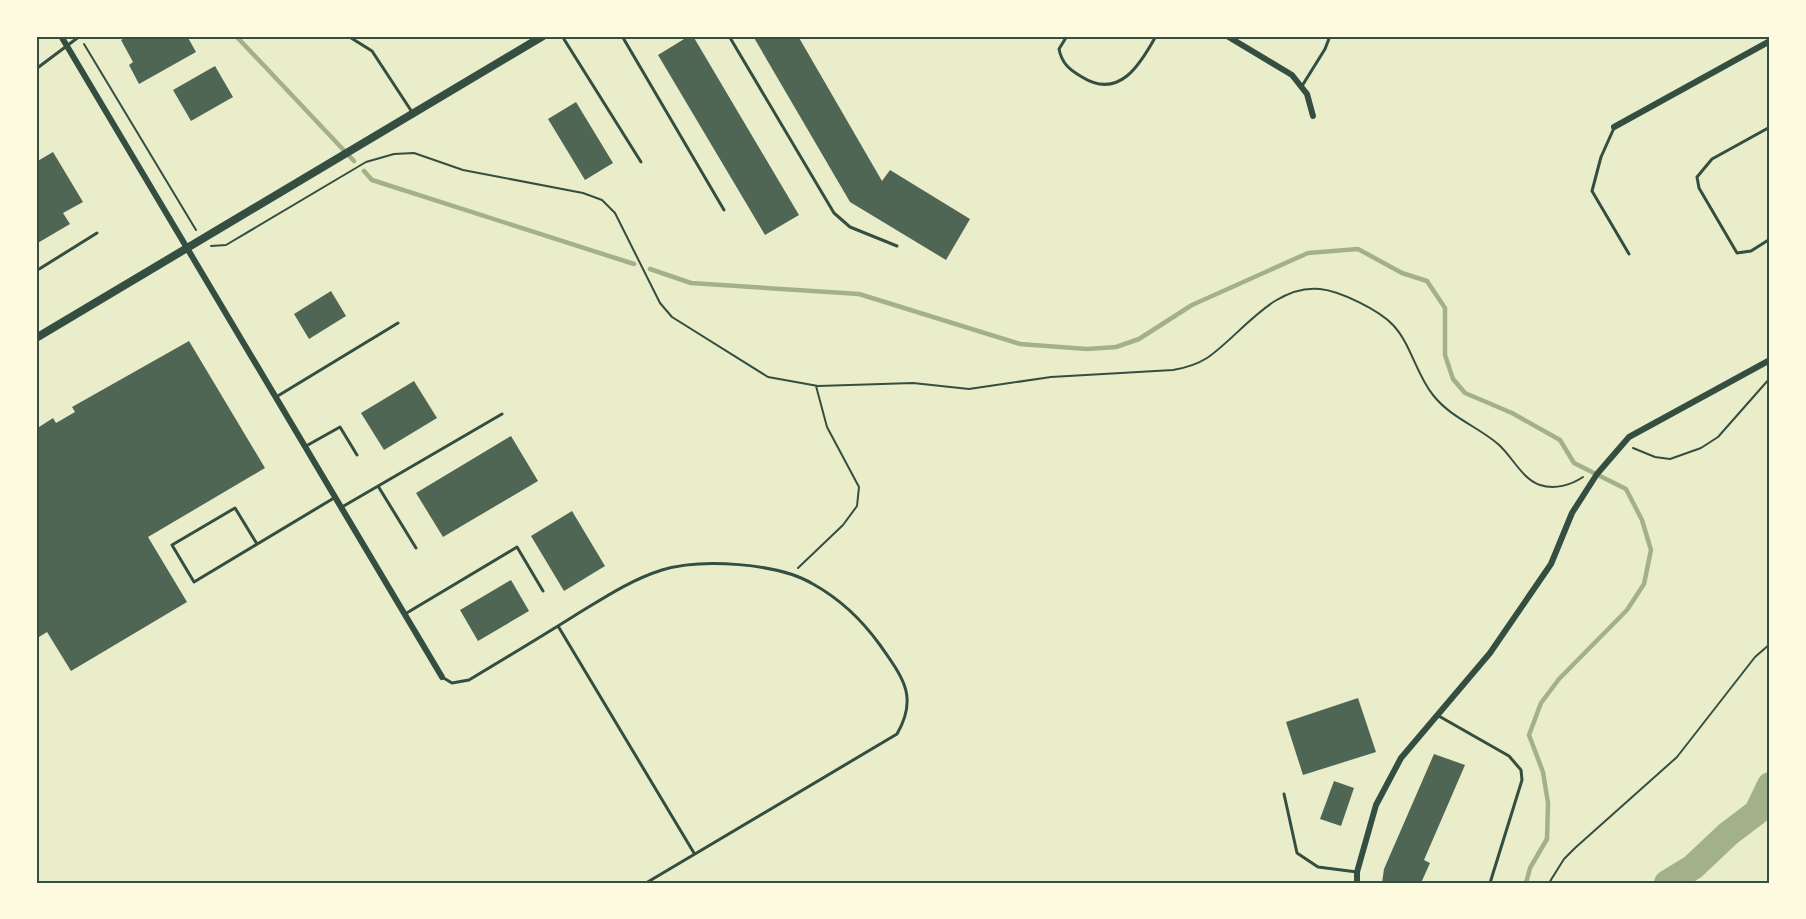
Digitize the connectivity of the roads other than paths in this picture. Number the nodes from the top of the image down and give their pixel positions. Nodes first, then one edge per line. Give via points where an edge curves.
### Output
1 (60, 36) edge
2 (80, 36) edge
3 (348, 36) edge
4 (543, 36) edge
5 (562, 36) edge
6 (622, 36) edge
7 (729, 36) edge
8 (1067, 36) edge
9 (1156, 36) edge
10 (1227, 36) edge
11 (1330, 36) edge
12 (1770, 41) edge
13 (67, 46) junction
14 (36, 69) edge
15 (1301, 87) junction
16 (413, 114) junction
17 (1313, 116) dead end
18 (1614, 127) joint
19 (1770, 127) edge
20 (641, 162) dead end
21 (724, 210) dead end
22 (97, 233) dead end
23 (1770, 239) edge
24 (897, 246) dead end
25 (186, 250) junction
26 (1629, 254) dead end
27 (36, 271) edge
28 (398, 323) dead end
29 (36, 338) edge
30 (1770, 360) edge
31 (274, 398) junction
32 (502, 414) dead end
33 (304, 447) junction
34 (357, 455) dead end
35 (378, 486) junction
36 (334, 498) junction
37 (340, 508) junction
38 (257, 544) junction
39 (416, 548) dead end
40 (543, 591) dead end
41 (404, 615) junction
42 (558, 626) junction
43 (442, 677) joint
44 (1437, 715) junction
45 (1284, 794) dead end
46 (695, 854) junction
47 (1357, 872) junction
48 (646, 883) edge
49 (1357, 883) edge
50 (1490, 883) edge

1 - 13 street
2 - 13 lane
3 - 16 lane via 372,51
4 - 16 street
5 - 20 lane
6 - 21 lane
7 - 24 lane via 834,213 850,227
8 - 9 lane via 1059,49 1069,69 1094,85 1113,85 1136,68
10 - 15 street via 1292,75
11 - 15 lane
12 - 18 street
13 - 14 lane
13 - 25 street
15 - 17 street
16 - 25 street
18 - 26 lane via 1592,191
19 - 23 lane via 1712,159 1697,177 1699,188 1737,253 1751,251
22 - 27 lane
25 - 29 street
25 - 31 street
28 - 31 lane
30 - 44 street via 1629,437 1597,474 1572,513 1551,564 1490,653
31 - 33 street
32 - 35 lane
33 - 34 lane via 340,427
33 - 36 street
35 - 37 lane
35 - 39 lane
36 - 37 street
36 - 38 lane
37 - 41 street
38 - 38 lane via 194,582 172,545 235,508
40 - 41 lane via 517,548
41 - 43 street
42 - 43 lane via 469,680 452,683
42 - 46 lane
42 - 46 lane via 630,582 664,569 704,564 743,566 811,583 861,621 896,669 908,693 909,707 897,734
44 - 47 street via 1401,758 1376,805
44 - 50 lane via 1509,756 1521,770 1522,780
45 - 47 lane via 1297,853 1318,867
46 - 48 lane
47 - 49 street

